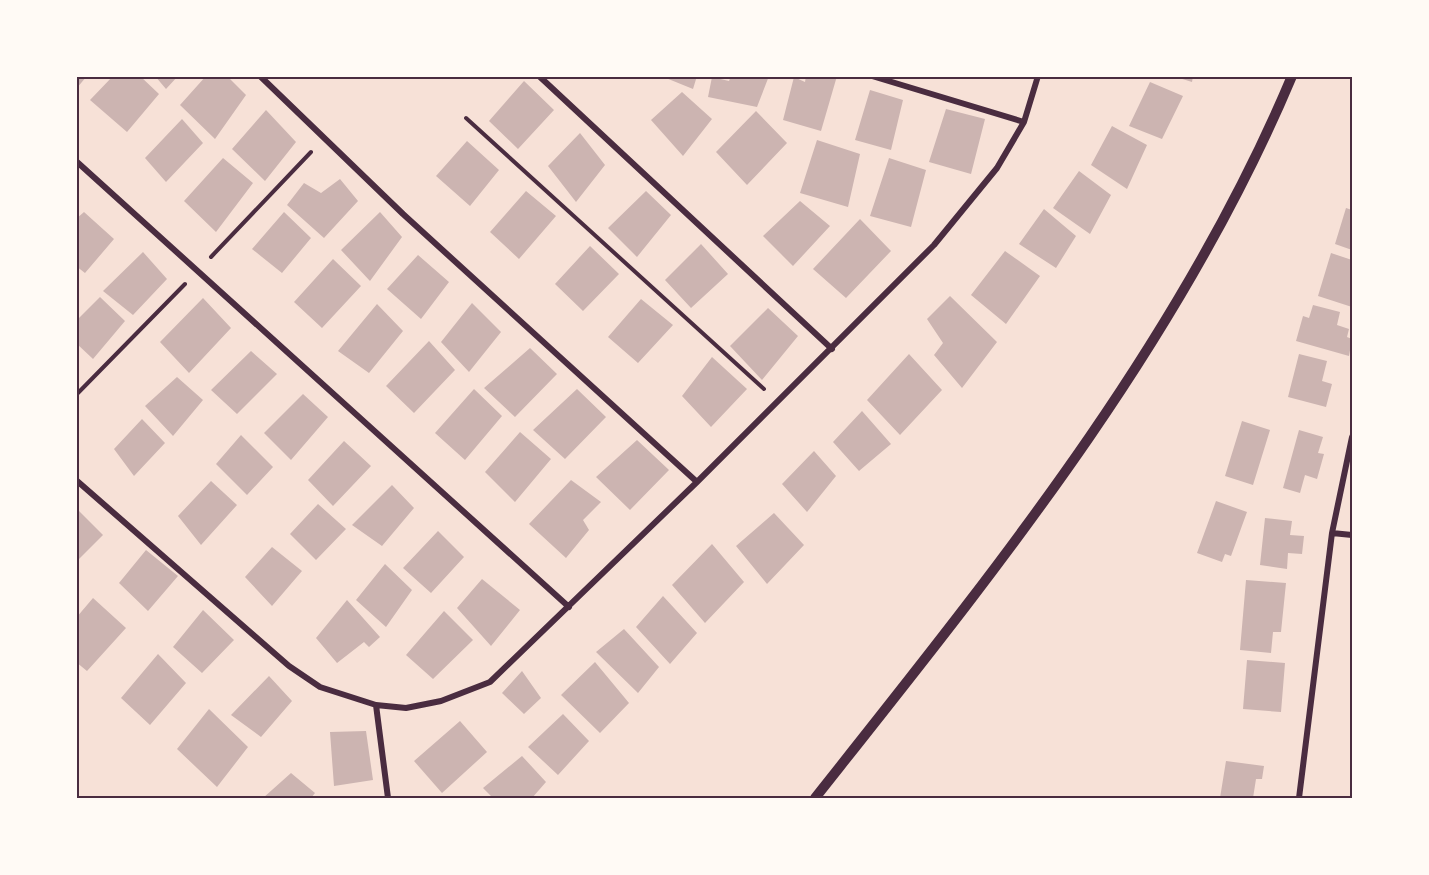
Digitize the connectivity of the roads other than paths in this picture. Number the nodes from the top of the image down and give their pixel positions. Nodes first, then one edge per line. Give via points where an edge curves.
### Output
1 (260, 76) edge
2 (539, 76) edge
3 (872, 76) edge
4 (1038, 76) edge
5 (1292, 76) edge
6 (1024, 122) junction
7 (76, 160) edge
8 (832, 349) junction
9 (1353, 437) edge
10 (76, 480) edge
11 (697, 482) junction
12 (1332, 533) junction
13 (1353, 535) edge
14 (569, 607) junction
15 (376, 705) junction
16 (388, 798) edge
17 (815, 798) edge
18 (1299, 798) edge

1 - 11 street via 402,214
2 - 8 street
3 - 6 street
4 - 6 street
5 - 17 street via 1223,219 1126,383 1045,503
6 - 8 street via 997,168 934,245
7 - 14 street
8 - 11 street
9 - 12 street
10 - 15 street via 289,666 320,687
11 - 14 street
12 - 13 street
12 - 18 street
14 - 15 street via 490,682 441,701 406,708
15 - 16 street

